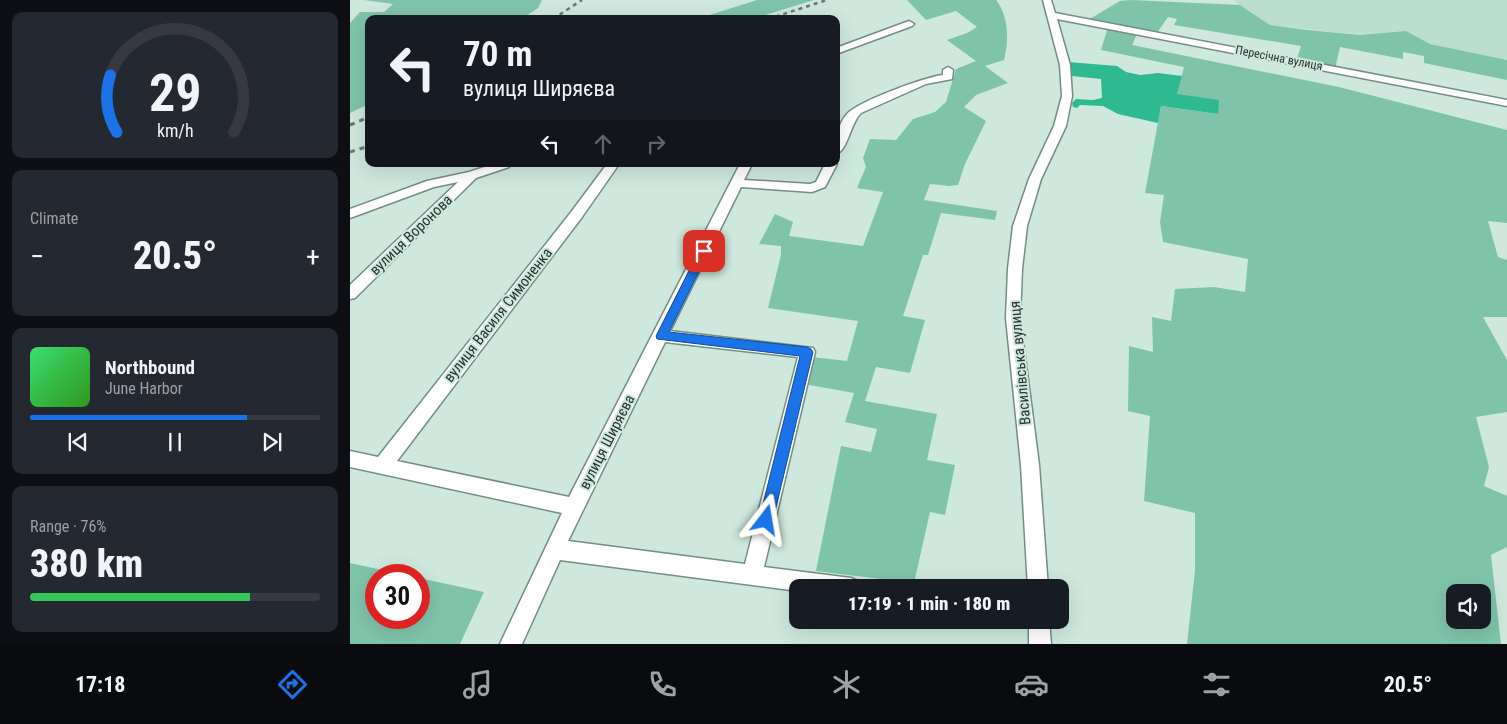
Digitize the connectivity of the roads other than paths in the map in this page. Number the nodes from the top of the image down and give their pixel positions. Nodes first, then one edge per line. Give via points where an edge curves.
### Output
1 (1047, 0) edge
2 (1052, 14) junction
3 (909, 24) dead end
4 (840, 49) edge
5 (948, 70) dead end
6 (1507, 104) edge
7 (840, 141) edge
8 (496, 167) edge
9 (610, 167) edge
10 (745, 167) edge
11 (830, 167) edge
12 (472, 175) junction
13 (738, 184) junction
14 (350, 214) edge
15 (350, 294) edge
16 (662, 336) junction
17 (350, 459) edge
18 (382, 466) junction
19 (574, 507) junction
20 (554, 549) junction
21 (752, 576) junction
22 (1037, 579) edge
23 (789, 580) edge
24 (1039, 629) edge
25 (511, 644) edge
26 (1040, 644) edge

1 - 2 street, Василівська вулиця
2 - 6 street, Пересічна вулиця
2 - 22 street, Василівська вулиця via 1065,65 1067,96 1060,126 1035,179 1020,226 1013,318 1030,464
3 - 4 street
5 - 7 street via 948,77 922,82 857,111 850,117
8 - 12 street
9 - 18 street, вулиця Василя Симоненка
10 - 13 street, вулиця Ширяєва
11 - 13 street via 821,184 812,188
12 - 14 street via 431,184
12 - 15 street, вулиця Воронова
13 - 16 street, вулиця Ширяєва
16 - 19 street, вулиця Ширяєва
16 - 21 street via 807,352
17 - 18 street
18 - 19 street
19 - 20 street, вулиця Ширяєва
20 - 21 street
20 - 25 street, вулиця Ширяєва
21 - 23 street
24 - 26 street

